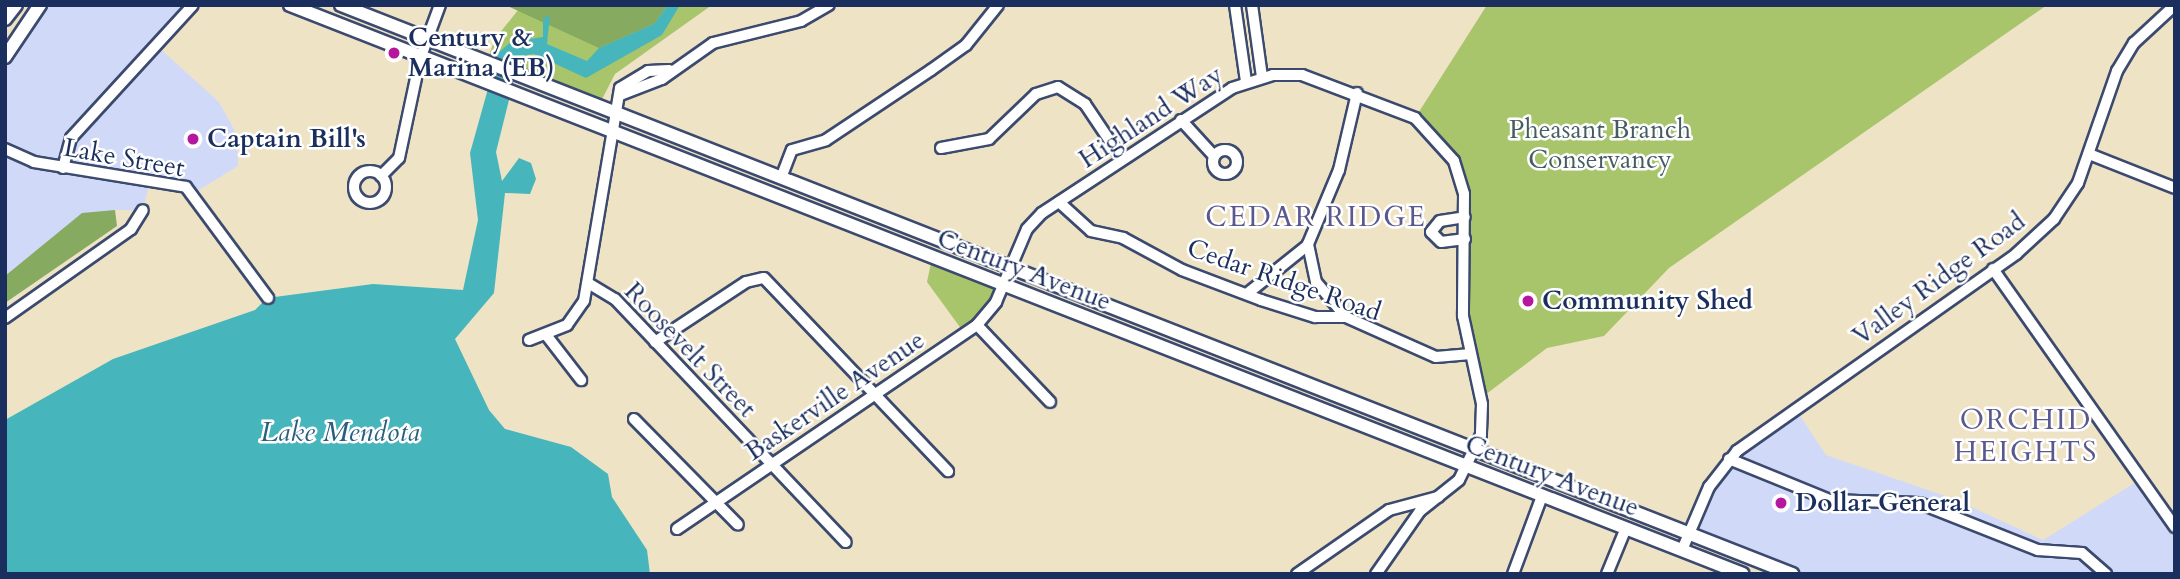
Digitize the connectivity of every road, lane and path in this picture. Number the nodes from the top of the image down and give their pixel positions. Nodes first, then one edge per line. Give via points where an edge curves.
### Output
1 (16, 5) edge
2 (40, 5) edge
3 (193, 5) edge
4 (290, 5) edge
5 (341, 5) edge
6 (440, 5) edge
7 (829, 5) edge
8 (998, 5) edge
9 (1235, 5) edge
10 (1252, 5) edge
11 (2175, 5) edge
12 (5, 19) edge
13 (427, 39) junction
14 (5, 57) edge
15 (420, 58) junction
16 (1262, 77) junction
17 (1246, 81) junction
18 (1357, 93) junction
19 (614, 113) junction
20 (1181, 120) junction
21 (609, 131) junction
22 (941, 148) dead end
23 (5, 149) edge
24 (2089, 154) junction
25 (1214, 156) dead end
26 (1122, 159) junction
27 (63, 168) junction
28 (381, 176) dead end
29 (781, 178) junction
30 (2175, 188) edge
31 (1059, 202) junction
32 (143, 210) dead end
33 (1465, 217) junction
34 (1465, 239) junction
35 (1308, 244) junction
36 (1012, 267) junction
37 (1993, 269) junction
38 (588, 283) junction
39 (1004, 286) junction
40 (1248, 293) junction
41 (268, 298) dead end
42 (1346, 317) junction
43 (5, 318) edge
44 (977, 325) junction
45 (547, 336) junction
46 (528, 340) dead end
47 (655, 342) junction
48 (1468, 354) junction
49 (581, 380) dead end
50 (874, 394) junction
51 (1051, 402) dead end
52 (634, 419) dead end
53 (1476, 450) junction
54 (1729, 458) junction
55 (770, 464) junction
56 (1468, 467) junction
57 (948, 471) dead end
58 (1542, 496) junction
59 (1438, 497) junction
60 (716, 502) junction
61 (738, 526) dead end
62 (2175, 527) edge
63 (1626, 528) junction
64 (677, 529) dead end
65 (1688, 534) junction
66 (846, 542) dead end
67 (1682, 550) junction
68 (1297, 574) edge
69 (1376, 574) edge
70 (1513, 574) edge
71 (1607, 574) edge
72 (1743, 574) edge
73 (1792, 574) edge
74 (2106, 574) edge

1 - 12 main road
2 - 14 main road
3 - 27 street via 71,138
4 - 15 main road, Century Avenue
5 - 13 main road, Century Avenue
6 - 13 street
7 - 19 street via 801,21 713,43 669,70 656,68 628,80
8 - 29 street via 966,45 931,70 826,140 792,150
9 - 17 street
10 - 16 street
11 - 24 street, Valley Ridge Road via 2116,71
13 - 15 street
13 - 19 main road, Century Avenue
15 - 21 main road, Century Avenue
15 - 28 street via 400,158
16 - 17 street, Highland Way
16 - 18 street, Highland Way via 1302,75
17 - 20 street, Highland Way
18 - 33 street, Highland Way via 1415,118 1436,136 1460,176
18 - 35 street via 1339,170
19 - 21 street
19 - 29 main road, Century Avenue
20 - 25 street
20 - 26 street, Highland Way
21 - 38 street
21 - 39 main road, Century Avenue
22 - 26 street via 989,139 1037,94 1058,87 1085,104
23 - 27 street, Lake Street
24 - 30 street
24 - 37 street, Valley Ridge Road via 2054,219
26 - 31 street, Highland Way
27 - 41 street, Lake Street via 186,187
29 - 36 main road, Century Avenue
31 - 36 street, Highland Way via 1027,229
31 - 40 street, Cedar Ridge Road via 1091,231 1123,238 1182,270
32 - 43 street via 131,229
33 - 34 street, Highland Way
33 - 34 street via 1440,221 1431,232 1441,242
34 - 48 street, Highland Way
35 - 40 street
35 - 42 street via 1316,282
36 - 39 street, Highland Way
36 - 53 main road, Century Avenue
37 - 54 street, Valley Ridge Road
37 - 62 street
38 - 45 street via 578,313
38 - 47 street, Roosevelt Street via 615,299
39 - 44 street, Baskerville Avenue
39 - 56 main road, Century Avenue
40 - 42 street, Cedar Ridge Road via 1315,317
42 - 48 street, Cedar Ridge Road via 1436,357
44 - 50 street, Baskerville Avenue
44 - 51 street
45 - 46 street
45 - 49 street
47 - 50 street via 750,279 767,280
47 - 55 street, Roosevelt Street
48 - 53 street, Highland Way via 1483,412
50 - 55 street, Baskerville Avenue
50 - 57 street
52 - 60 street
53 - 56 street, Highland Way
53 - 65 main road, Century Avenue
54 - 65 street, Valley Ridge Road
54 - 74 street via 1830,500 1919,503 2038,550 2082,553
55 - 60 street, Baskerville Avenue
55 - 66 street, Roosevelt Street
56 - 58 main road, Century Avenue
56 - 59 street, Highland Way
58 - 63 main road, Century Avenue
58 - 70 street
59 - 68 street via 1389,510
59 - 69 street, Highland Way via 1420,511
60 - 61 street
60 - 64 street, Baskerville Avenue
63 - 67 main road, Century Avenue
63 - 71 street
65 - 67 street, Valley Ridge Road
65 - 73 main road, Century Avenue
67 - 72 main road, Century Avenue

